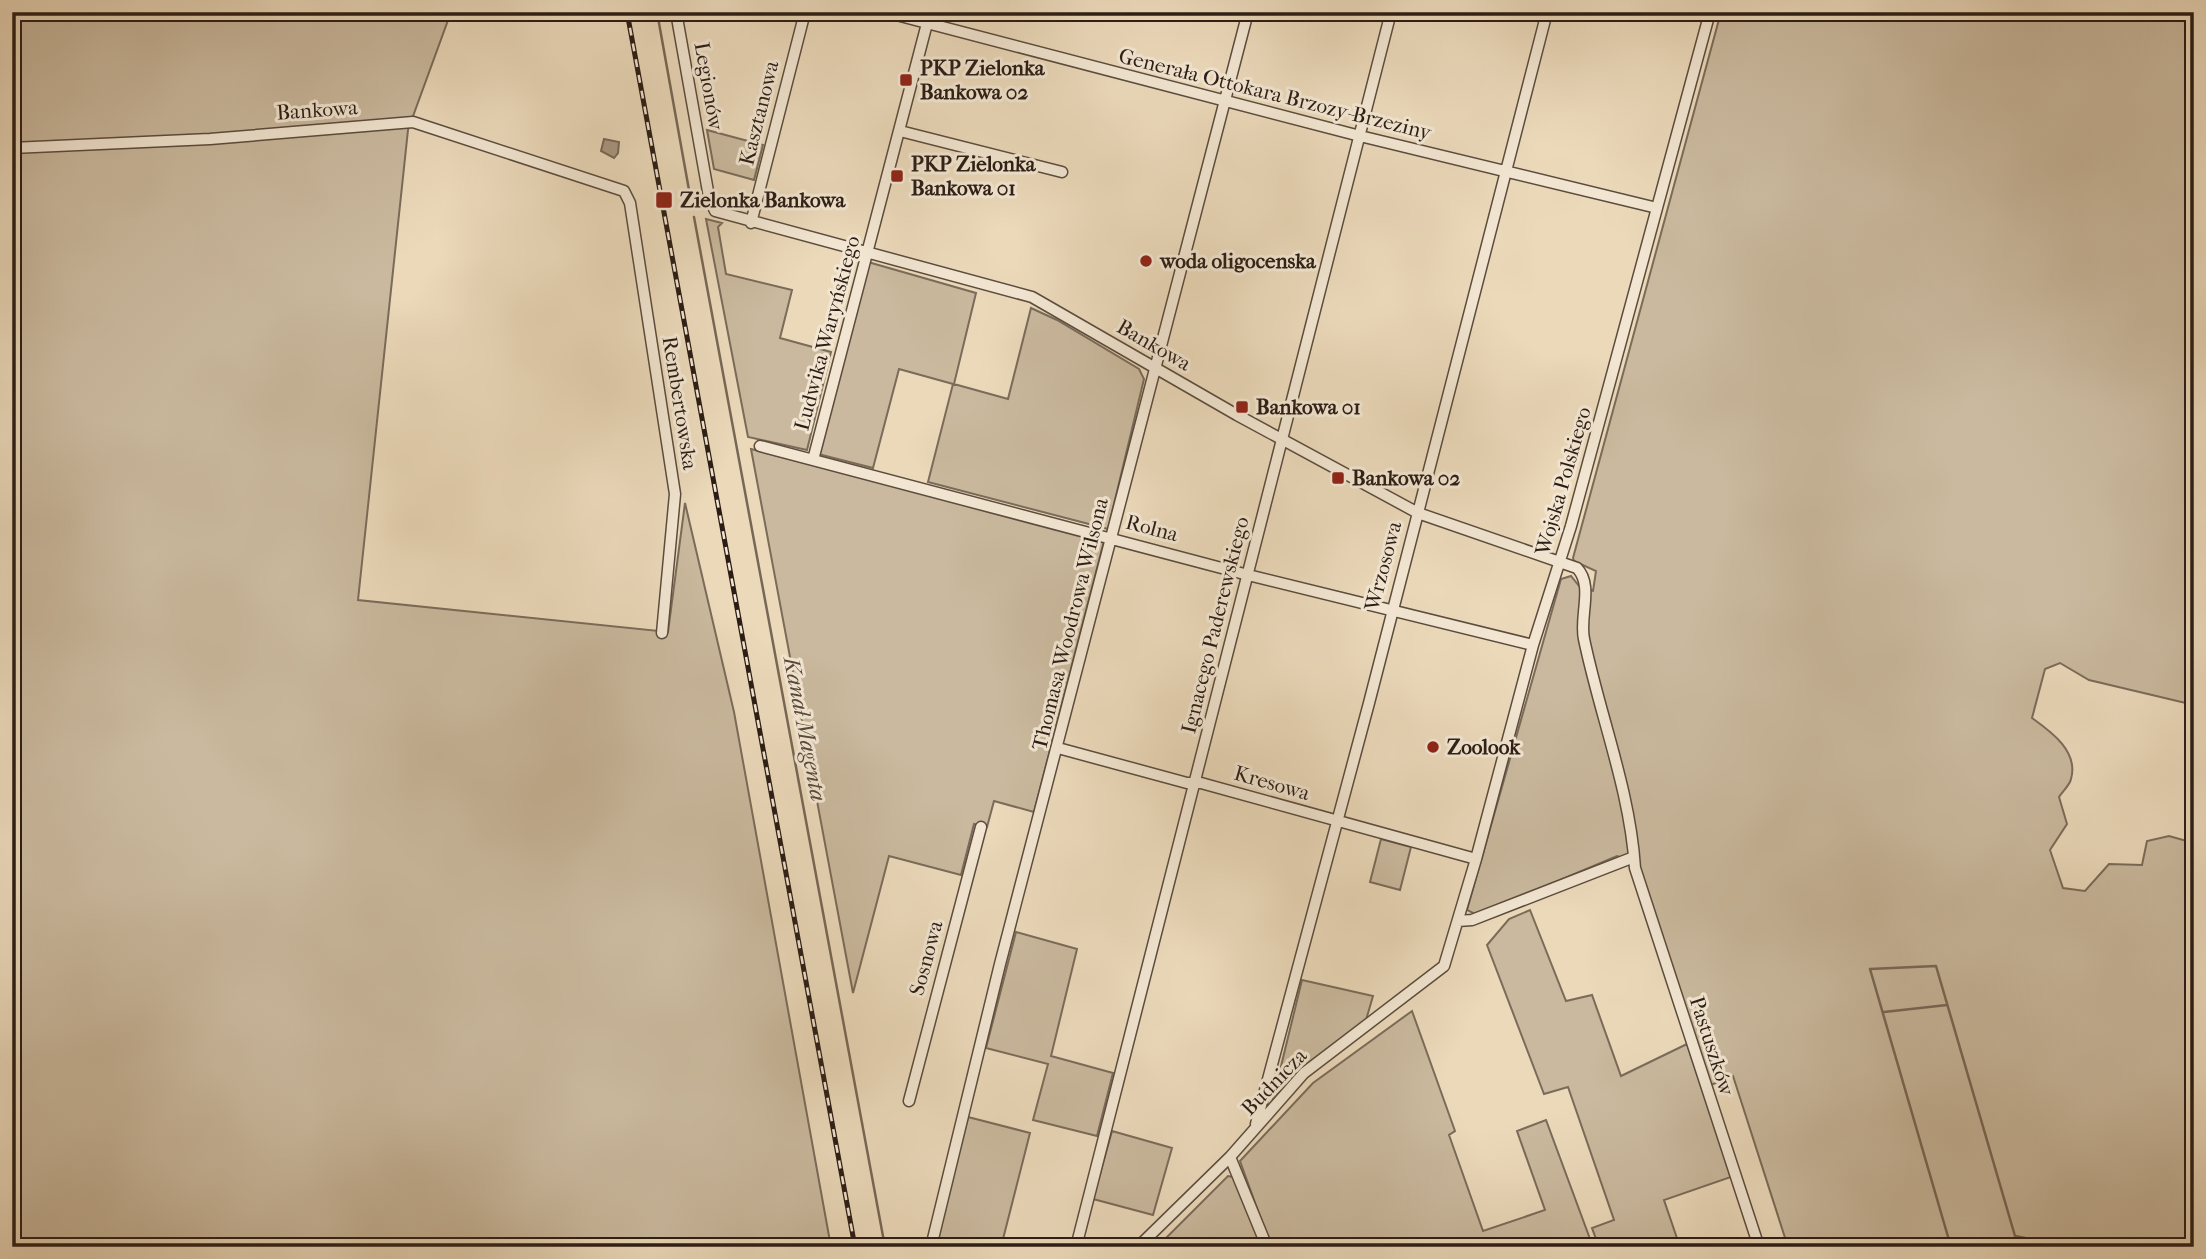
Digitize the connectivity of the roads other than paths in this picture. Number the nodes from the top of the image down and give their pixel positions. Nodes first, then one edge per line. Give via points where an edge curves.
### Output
1 (676, 12) edge
2 (805, 12) edge
3 (885, 12) edge
4 (1248, 12) edge
5 (1391, 12) edge
6 (1547, 12) edge
7 (1710, 12) edge
8 (928, 18) edge
9 (1224, 102) junction
10 (900, 131) junction
11 (1360, 136) junction
12 (12, 148) edge
13 (1062, 172) dead end
14 (1507, 172) junction
15 (615, 186) joint
16 (712, 208) joint
17 (1657, 208) junction
18 (751, 223) junction
19 (869, 253) junction
20 (1155, 368) junction
21 (1282, 440) junction
22 (760, 446) dead end
23 (813, 460) junction
24 (1418, 513) junction
25 (1113, 537) junction
26 (1560, 562) junction
27 (1248, 575) junction
28 (1390, 611) junction
29 (662, 633) dead end
30 (1533, 645) junction
31 (1058, 748) junction
32 (1194, 783) junction
33 (1336, 821) junction
34 (981, 827) dead end
35 (1634, 857) junction
36 (1476, 859) junction
37 (1458, 921) junction
38 (1447, 958) joint
39 (909, 1101) dead end
40 (1254, 1130) junction
41 (1230, 1157) junction
42 (931, 1247) edge
43 (1076, 1247) edge
44 (1138, 1247) edge
45 (1267, 1247) edge
46 (1759, 1247) edge

1 - 16 street, Legionów
2 - 18 street, Kasztanowa
3 - 8 street, Generała Ottokara Brzozy-Brzeziny
4 - 9 street, Thomasa Woodrowa Wilsona
5 - 11 street, Ignacego Paderewskiego
6 - 14 street, Wrzosowa
7 - 17 street, Wojska Polskiego
8 - 9 street, Generała Ottokara Brzozy-Brzeziny
8 - 10 street, Ludwika Waryńskiego
9 - 11 street, Generała Ottokara Brzozy-Brzeziny
9 - 20 street, Thomasa Woodrowa Wilsona
10 - 13 street
10 - 19 street, Ludwika Waryńskiego
11 - 14 street, Generała Ottokara Brzozy-Brzeziny
11 - 21 street, Ignacego Paderewskiego
12 - 15 street, Bankowa via 210,139 413,122
14 - 17 street, Generała Ottokara Brzozy-Brzeziny
14 - 24 street, Wrzosowa
15 - 29 street, Rembertowska via 630,203 675,494
16 - 18 street, Bankowa
17 - 26 street, Wojska Polskiego
18 - 19 street, Bankowa
19 - 20 street, Bankowa via 1032,297
19 - 23 street, Ludwika Waryńskiego
20 - 21 street, Bankowa
20 - 25 street, Thomasa Woodrowa Wilsona
21 - 24 street, Bankowa
21 - 27 street, Ignacego Paderewskiego
22 - 23 street, Rolna
23 - 25 street, Rolna
24 - 26 street, Bankowa
24 - 28 street, Wrzosowa
25 - 27 street, Rolna
25 - 31 street, Thomasa Woodrowa Wilsona
26 - 30 street, Wojska Polskiego
26 - 35 street, Pastuszków via 1577,568 1585,579 1583,636 1632,829
27 - 28 street, Rolna
27 - 32 street, Ignacego Paderewskiego
28 - 30 street, Rolna
28 - 33 street, Wrzosowa
30 - 36 street, Wojska Polskiego
31 - 32 street, Kresowa
31 - 42 street, Thomasa Woodrowa Wilsona
32 - 33 street, Kresowa
32 - 43 street, Ignacego Paderewskiego
33 - 36 street, Kresowa
33 - 40 street, Wrzosowa
34 - 39 street, Sosnowa
35 - 37 street via 1472,920
35 - 46 street, Pastuszków
36 - 37 street, Wojska Polskiego
37 - 38 street, Wojska Polskiego
38 - 40 street, Budnicza via 1431,978 1304,1073
40 - 41 street, Budnicza
41 - 44 street, Budnicza
41 - 45 street

